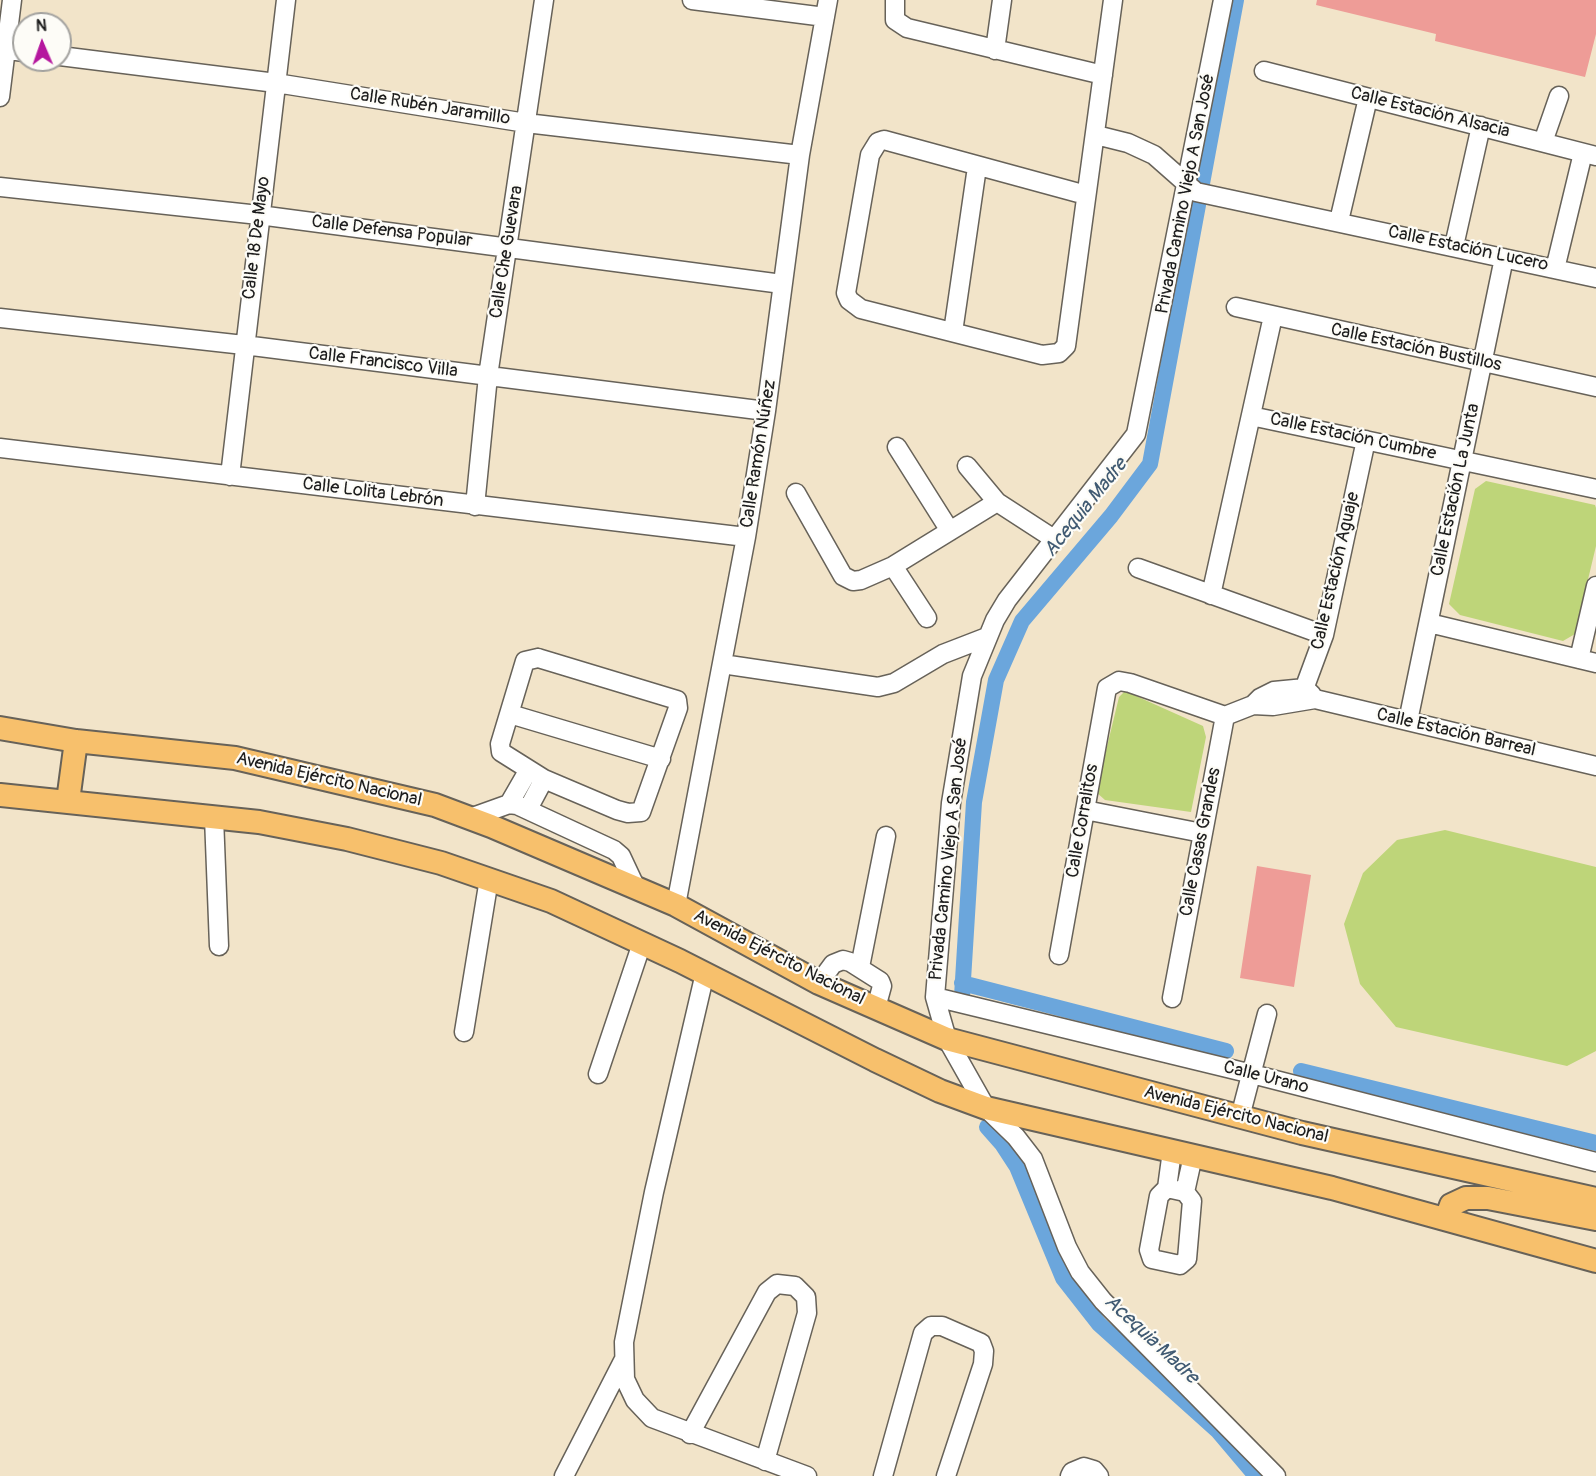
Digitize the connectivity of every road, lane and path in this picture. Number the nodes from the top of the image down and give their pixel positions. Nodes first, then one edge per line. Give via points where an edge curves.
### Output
1 (12, 0) edge
2 (286, 0) edge
3 (544, 0) edge
4 (692, 0) edge
5 (895, 0) edge
6 (1002, 0) edge
7 (1113, 0) edge
8 (1223, 0) edge
9 (826, 8) edge
10 (3, 49) edge
11 (995, 50) junction
12 (72, 58) edge
13 (1264, 71) dead end
14 (1103, 75) junction
15 (276, 83) junction
16 (1559, 96) dead end
17 (0, 97) edge
18 (1368, 98) junction
19 (526, 123) junction
20 (1481, 126) junction
21 (1096, 135) junction
22 (1543, 142) junction
23 (800, 155) junction
24 (1590, 155) edge
25 (977, 167) junction
26 (0, 187) edge
27 (1198, 191) junction
28 (1086, 195) junction
29 (260, 215) junction
30 (1339, 221) junction
31 (1454, 246) junction
32 (508, 247) junction
33 (1504, 258) junction
34 (1556, 269) junction
35 (1596, 278) edge
36 (782, 284) junction
37 (1236, 307) dead end
38 (1273, 316) junction
39 (0, 318) edge
40 (953, 332) junction
41 (244, 345) junction
42 (1483, 362) junction
43 (488, 376) junction
44 (1596, 387) edge
45 (766, 411) junction
46 (1251, 416) junction
47 (1366, 440) junction
48 (897, 447) dead end
49 (0, 448) edge
50 (1462, 460) junction
51 (967, 466) dead end
52 (230, 477) junction
53 (1596, 489) edge
54 (796, 493) dead end
55 (997, 502) junction
56 (475, 506) junction
57 (950, 531) junction
58 (746, 537) junction
59 (1054, 539) junction
60 (893, 566) junction
61 (1138, 568) dead end
62 (1596, 586) edge
63 (1211, 595) junction
64 (927, 618) dead end
65 (1429, 623) junction
66 (1324, 635) junction
67 (987, 638) junction
68 (1587, 661) edge
69 (722, 664) junction
70 (1307, 696) junction
71 (510, 714) junction
72 (1225, 716) junction
73 (1408, 722) junction
74 (0, 728) edge
75 (76, 741) junction
76 (661, 759) junction
77 (1596, 766) edge
78 (536, 775) junction
79 (0, 795) edge
80 (68, 801) junction
81 (509, 804) junction
82 (528, 809) junction
83 (1084, 810) junction
84 (214, 817) junction
85 (470, 818) junction
86 (1202, 833) junction
87 (886, 836) dead end
88 (489, 879) junction
89 (636, 888) junction
90 (676, 905) junction
91 (642, 943) junction
92 (219, 945) dead end
93 (1059, 955) dead end
94 (860, 966) junction
95 (705, 973) junction
96 (819, 983) junction
97 (935, 997) junction
98 (1172, 998) dead end
99 (876, 1008) junction
100 (1268, 1014) dead end
101 (464, 1032) dead end
102 (947, 1039) junction
103 (598, 1074) dead end
104 (1252, 1074) junction
105 (986, 1108) junction
106 (1240, 1117) junction
107 (1183, 1153) junction
108 (1596, 1162) edge
109 (1176, 1190) dead end
110 (1596, 1199) edge
111 (1446, 1219) junction
112 (1596, 1219) edge
113 (1596, 1261) edge
114 (625, 1356) junction
115 (690, 1434) junction
116 (765, 1461) junction
117 (564, 1476) edge
118 (807, 1476) edge
119 (883, 1476) edge
120 (946, 1476) edge
121 (1070, 1476) edge
122 (1099, 1476) edge
123 (1276, 1476) edge

1 - 10 street
2 - 15 street, Calle 18 De Mayo
3 - 19 street, Calle Che Guevara
4 - 9 street
5 - 11 street via 895,20 908,28
6 - 11 street
7 - 14 street
8 - 27 street, Privada Camino Viejo A San José
9 - 23 street, Calle Ramón Núñez
10 - 17 street
11 - 14 street
12 - 15 street, Calle Rubén Jaramillo
13 - 18 street, Calle Estación Alsacia
14 - 21 street
15 - 19 street, Calle Rubén Jaramillo
15 - 29 street, Calle 18 De Mayo
16 - 22 street
18 - 20 street, Calle Estación Alsacia
18 - 30 street
19 - 23 street, Calle Rubén Jaramillo
19 - 32 street, Calle Che Guevara
20 - 22 street, Calle Estación Alsacia
20 - 31 street
21 - 27 street via 1154,155
21 - 28 street
22 - 24 street, Calle Estación Alsacia
23 - 36 street, Calle Ramón Núñez
24 - 34 street
25 - 28 street
25 - 40 street
25 - 40 street via 884,140 878,142 870,155 846,292 849,300 861,309
26 - 29 street, Calle Defensa Popular
27 - 30 street, Calle Estación Lucero
27 - 59 street, Privada Camino Viejo A San José via 1136,434
28 - 40 street via 1066,346 1059,353 1042,355
29 - 32 street, Calle Defensa Popular
29 - 41 street, Calle 18 De Mayo
30 - 31 street, Calle Estación Lucero
31 - 33 street, Calle Estación Lucero
32 - 36 street, Calle Defensa Popular
32 - 43 street, Calle Che Guevara
33 - 34 street, Calle Estación Lucero
33 - 42 street, Calle Estación La Junta
34 - 35 street, Calle Estación Lucero
36 - 45 street, Calle Ramón Núñez
37 - 38 street, Calle Estación Bustillos
38 - 42 street, Calle Estación Bustillos
38 - 46 street
39 - 41 street, Calle Francisco Villa
41 - 43 street, Calle Francisco Villa
41 - 52 street, Calle 18 De Mayo
42 - 44 street, Calle Estación Bustillos
42 - 50 street, Calle Estación La Junta
43 - 45 street, Calle Francisco Villa
43 - 56 street, Calle Che Guevara
45 - 58 street, Calle Ramón Núñez
46 - 47 street, Calle Estación Cumbre
46 - 63 street
47 - 50 street, Calle Estación Cumbre
47 - 66 street, Calle Estación Aguaje
48 - 57 street
49 - 52 street, Calle Lolita Lebrón
50 - 53 street, Calle Estación Cumbre
50 - 65 street, Calle Estación La Junta
51 - 55 street
52 - 56 street, Calle Lolita Lebrón
54 - 60 street via 843,576 861,580
55 - 57 street
55 - 59 street
56 - 58 street, Calle Lolita Lebrón
57 - 60 street
58 - 69 street, Calle Ramón Núñez
59 - 67 street, Privada Camino Viejo A San José via 1007,600
60 - 64 street
61 - 63 street
62 - 68 street
63 - 66 street
65 - 68 street
65 - 73 street, Calle Estación La Junta
66 - 70 street, Calle Estación Aguaje
67 - 69 street via 944,654 894,683 878,687
67 - 97 street, Privada Camino Viejo A San José via 972,676 951,802
69 - 90 street, Calle Ramón Núñez
70 - 72 street via 1273,706 1253,705
70 - 73 street, Calle Estación Barreal
71 - 76 street
71 - 76 street via 525,661 531,658 673,697 678,708
71 - 78 street via 499,749 505,757
72 - 83 street, Calle Corralitos via 1130,683 1119,681 1107,688
72 - 86 street, Calle Casas Grandes
73 - 77 street, Calle Estación Barreal
74 - 75 main road, Avenida Ejército Nacional
75 - 80 main road
75 - 85 main road, Avenida Ejército Nacional via 235,758 413,800
76 - 78 street via 644,809 636,813 617,810
78 - 81 street
78 - 82 street
79 - 80 main road
80 - 84 main road
81 - 82 street
81 - 85 street
82 - 89 street via 614,850 621,856
83 - 86 street
83 - 93 street, Calle Corralitos
84 - 88 main road via 347,839
84 - 92 street
85 - 89 main road, Avenida Ejército Nacional
86 - 98 street, Calle Casas Grandes
87 - 94 street
88 - 91 main road via 550,901
88 - 101 street
89 - 90 main road, Avenida Ejército Nacional
90 - 96 main road, Avenida Ejército Nacional
91 - 95 main road
91 - 103 street
94 - 96 street via 838,961
94 - 99 street via 882,986
95 - 105 main road via 875,1060
95 - 114 street via 654,1192 624,1342
96 - 99 main road, Avenida Ejército Nacional
97 - 102 street, Privada Camino Viejo A San José
97 - 104 street, Calle Urano
99 - 102 main road, Avenida Ejército Nacional
100 - 104 street
102 - 105 street, Privada Camino Viejo A San José
102 - 106 main road, Avenida Ejército Nacional
104 - 106 street
104 - 108 street, Calle Urano
105 - 107 main road
105 - 123 street, Privada Camino Viejo A San José via 1033,1159 1067,1247 1092,1286
106 - 110 main road, Avenida Ejército Nacional
107 - 109 street
107 - 111 main road
111 - 112 main road via 1451,1205 1466,1198 1488,1198
111 - 113 main road
114 - 115 street via 625,1379 635,1400 652,1418
114 - 117 street
115 - 116 street
115 - 116 street via 767,1292 777,1284 795,1286 806,1297 807,1312
116 - 118 street
119 - 120 street via 923,1333 931,1326 942,1326 981,1342 984,1351
121 - 122 street via 1084,1467

